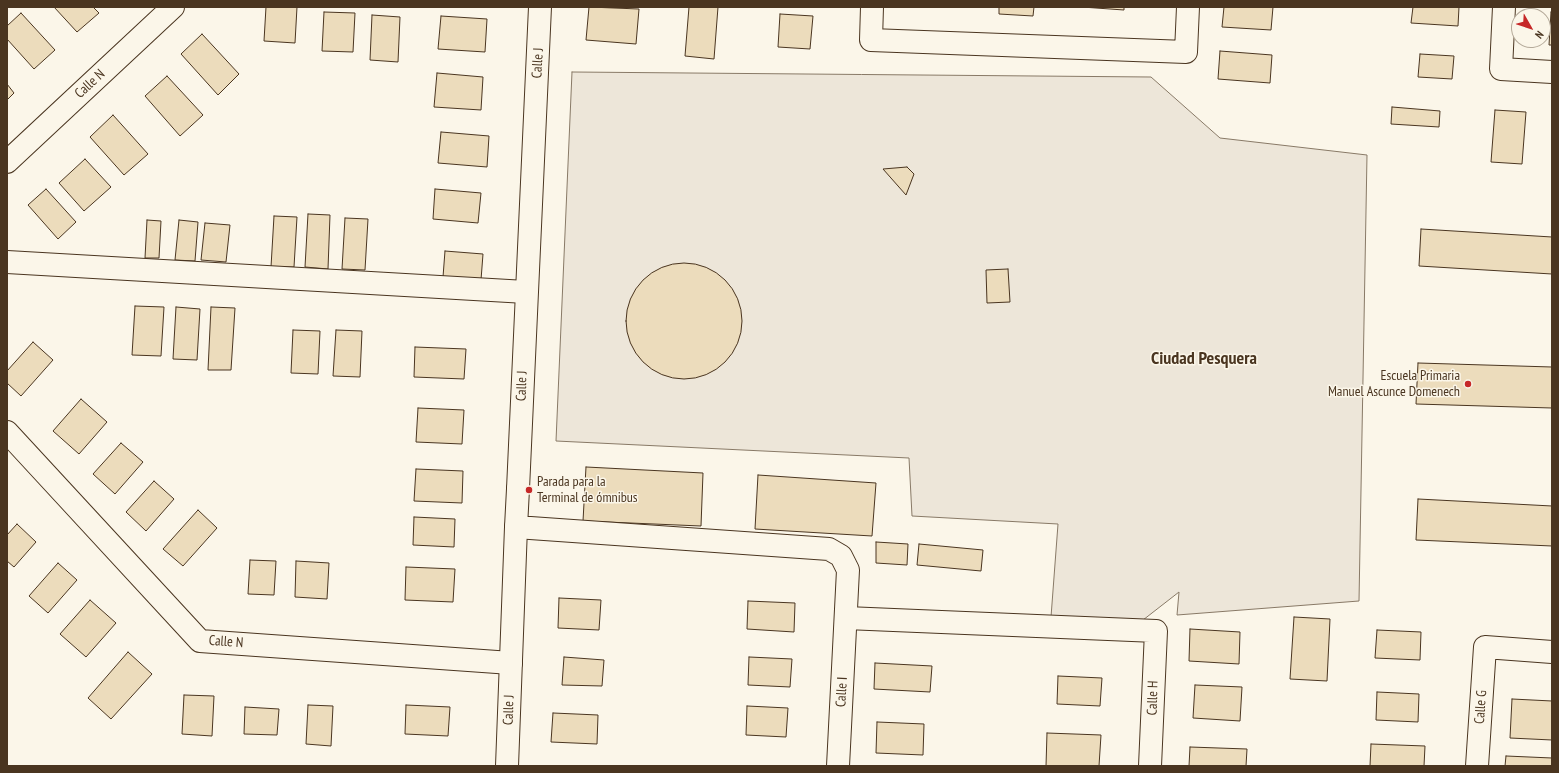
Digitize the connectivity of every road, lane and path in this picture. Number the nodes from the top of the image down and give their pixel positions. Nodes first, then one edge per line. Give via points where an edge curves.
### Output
1 (173, 7) edge
2 (540, 7) edge
3 (872, 7) edge
4 (1188, 7) edge
5 (1504, 7) edge
6 (1552, 72) edge
7 (7, 162) edge
8 (7, 262) edge
9 (526, 292) junction
10 (7, 432) edge
11 (516, 527) junction
12 (846, 618) junction
13 (1552, 652) edge
14 (511, 663) junction
15 (507, 766) edge
16 (838, 766) edge
17 (1150, 766) edge
18 (1477, 766) edge

1 - 7 street, Calle N
2 - 9 street, Calle J
3 - 4 street via 871,40 1186,52
5 - 6 street via 1501,69
8 - 9 street
9 - 11 street, Calle J
10 - 14 street, Calle N via 200,641
11 - 12 street, Calle I via 829,549 841,556 848,570
11 - 14 street, Calle J
12 - 16 street, Calle I
12 - 17 street, Calle H via 1156,631
13 - 18 street, Calle G via 1485,647
14 - 15 street, Calle J

